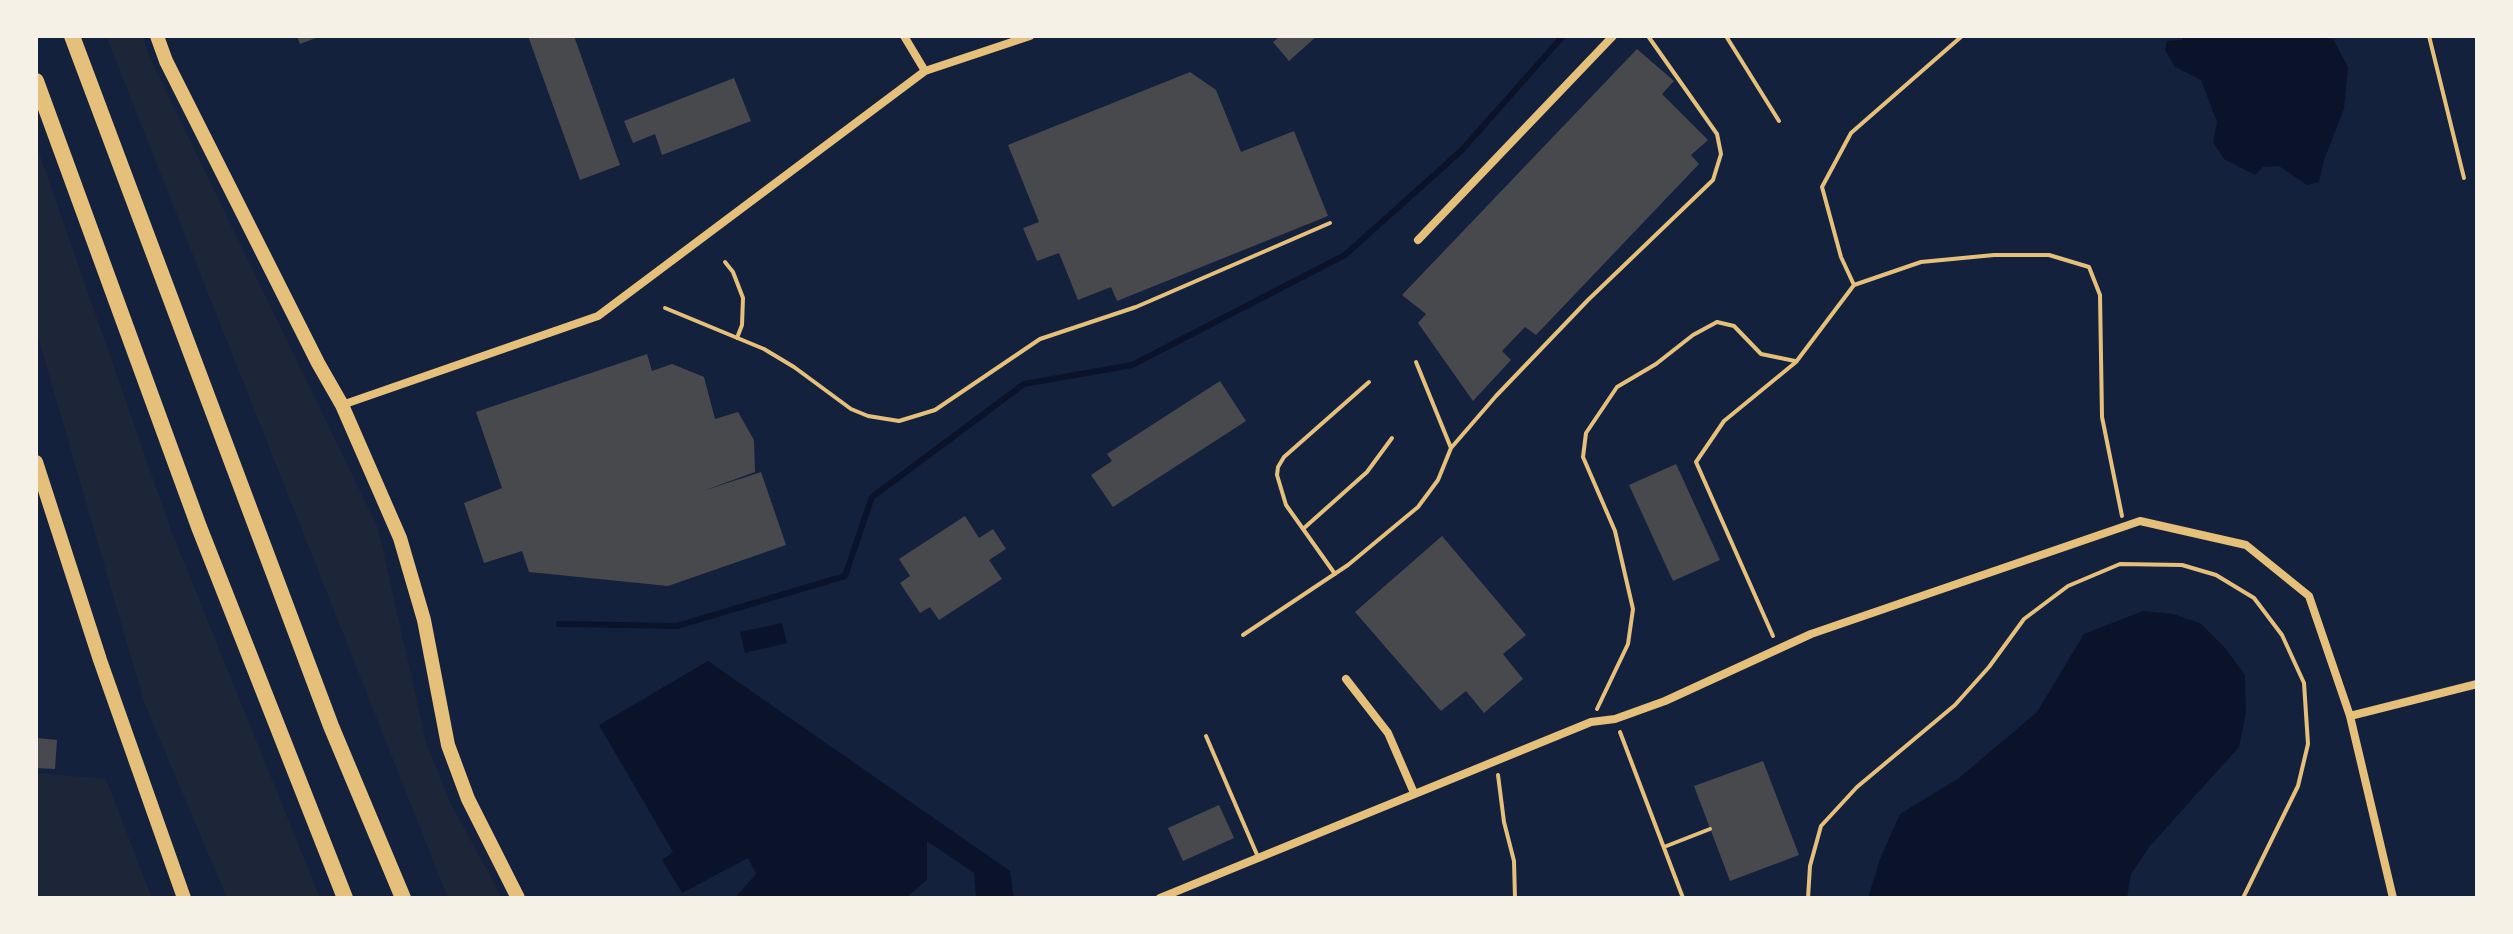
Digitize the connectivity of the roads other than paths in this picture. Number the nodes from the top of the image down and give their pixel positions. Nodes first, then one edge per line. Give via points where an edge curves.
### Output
1 (72, 36) edge
2 (157, 36) edge
3 (904, 36) edge
4 (1030, 36) edge
5 (1613, 36) edge
6 (1648, 36) edge
7 (1726, 36) edge
8 (925, 71) junction
9 (36, 81) edge
10 (1779, 121) dead end
11 (1330, 223) dead end
12 (1418, 240) dead end
13 (725, 262) dead end
14 (665, 308) dead end
15 (737, 338) junction
16 (1416, 362) dead end
17 (1369, 382) dead end
18 (342, 405) junction
19 (1392, 438) dead end
20 (1451, 448) junction
21 (36, 462) edge
22 (1303, 529) junction
23 (1335, 574) junction
24 (1243, 635) dead end
25 (1346, 679) dead end
26 (2477, 684) edge
27 (2350, 716) junction
28 (1206, 736) dead end
29 (1414, 793) junction
30 (1258, 857) junction
31 (184, 898) edge
32 (345, 898) edge
33 (403, 898) edge
34 (518, 898) edge
35 (1160, 898) edge
36 (2393, 898) edge

1 - 33 highway via 331,726
2 - 18 main road
3 - 8 street
4 - 8 street
5 - 12 street
6 - 20 lane via 1717,134 1721,154 1713,180 1543,346
7 - 10 lane
8 - 18 street via 598,316
9 - 32 highway via 199,527
11 - 15 lane via 1136,307 1040,339 935,410 909,419 883,420 851,409 794,367
13 - 15 lane via 743,298
14 - 15 lane
16 - 20 lane
17 - 22 lane via 1278,467 1282,496
18 - 34 main road via 400,538 424,620 448,745 468,799
19 - 22 lane via 1367,472
20 - 23 lane via 1438,480 1418,507
21 - 31 main road
22 - 23 lane
23 - 24 lane
25 - 29 street via 1388,733
26 - 27 street
27 - 29 street via 2309,596 2246,545 2140,521 1811,634 1665,701 1591,722
27 - 36 street
28 - 30 lane
29 - 30 street
30 - 35 street

